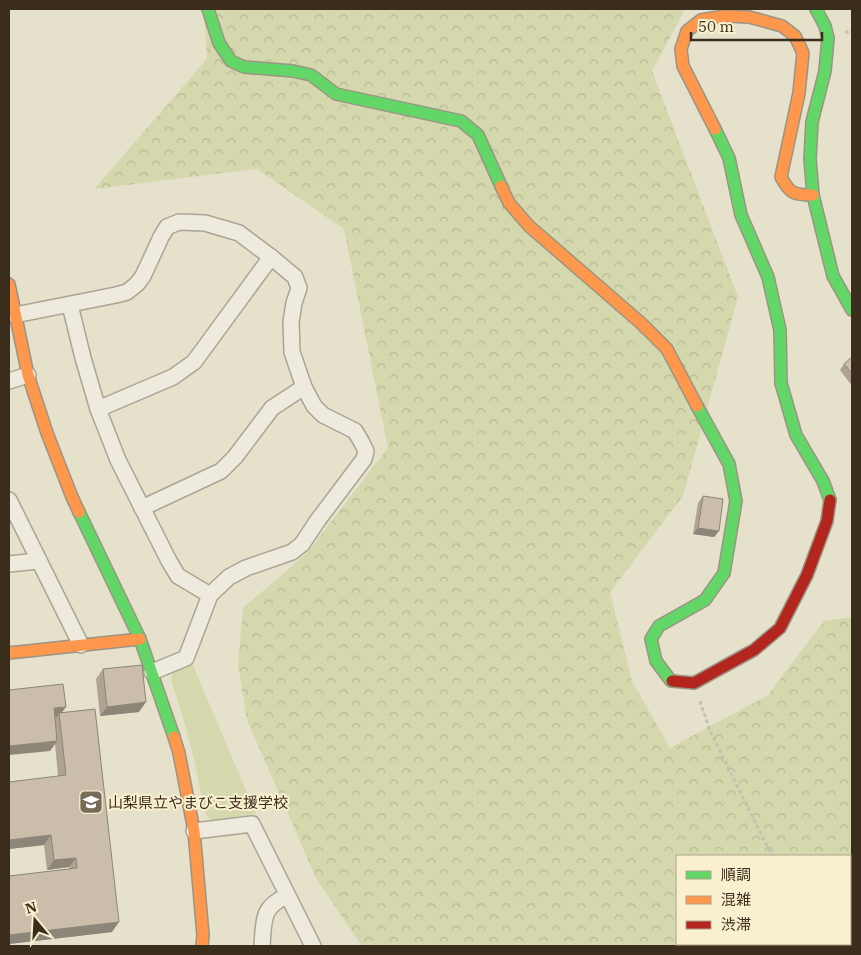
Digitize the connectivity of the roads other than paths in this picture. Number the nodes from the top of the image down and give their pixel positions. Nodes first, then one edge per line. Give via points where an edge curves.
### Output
1 (208, 9) edge
2 (816, 9) edge
3 (813, 195) junction
4 (271, 257) junction
5 (9, 284) edge
6 (70, 305) junction
7 (852, 310) edge
8 (14, 316) junction
9 (28, 375) junction
10 (9, 381) edge
11 (304, 388) junction
12 (98, 409) junction
13 (9, 500) edge
14 (142, 508) junction
15 (38, 561) junction
16 (9, 564) edge
17 (210, 595) junction
18 (140, 639) junction
19 (80, 646) junction
20 (9, 653) edge
21 (152, 672) junction
22 (194, 832) junction
23 (287, 896) junction
24 (202, 946) edge
25 (262, 946) edge
26 (312, 946) edge

1 - 3 street via 219,43 231,61 244,67 311,75 336,94 461,121 478,135 509,203 529,226 667,349 730,464 736,501 724,573 706,600 659,626 651,639 656,661 671,681 694,683 754,650 780,628 807,575 827,522 830,501 823,481 796,435 781,383 780,330 768,277 741,215 729,158 682,66 687,31 701,20 749,17 782,26 795,36 803,53 782,177 786,189 796,195
2 - 3 street via 828,38 825,71 812,122 810,159
3 - 7 street via 833,276
4 - 6 street via 239,234 205,223 179,222 161,237 143,276 127,292
4 - 11 street via 295,277 299,288 291,322 292,352
4 - 12 street via 194,362 173,377
5 - 8 street
6 - 8 street
6 - 12 street
8 - 9 street
9 - 10 street
9 - 18 street via 72,497
11 - 14 street via 272,408 235,458 221,471
11 - 17 street via 323,415 355,431 366,451 364,459 302,544 292,552 229,576
12 - 14 street
13 - 15 street
14 - 17 street via 178,576
15 - 16 street
15 - 19 street
17 - 21 street via 186,658
18 - 19 street
18 - 21 street
19 - 20 street
21 - 22 street via 179,753
22 - 23 street via 252,824
22 - 24 street
23 - 25 street via 268,909
23 - 26 street

